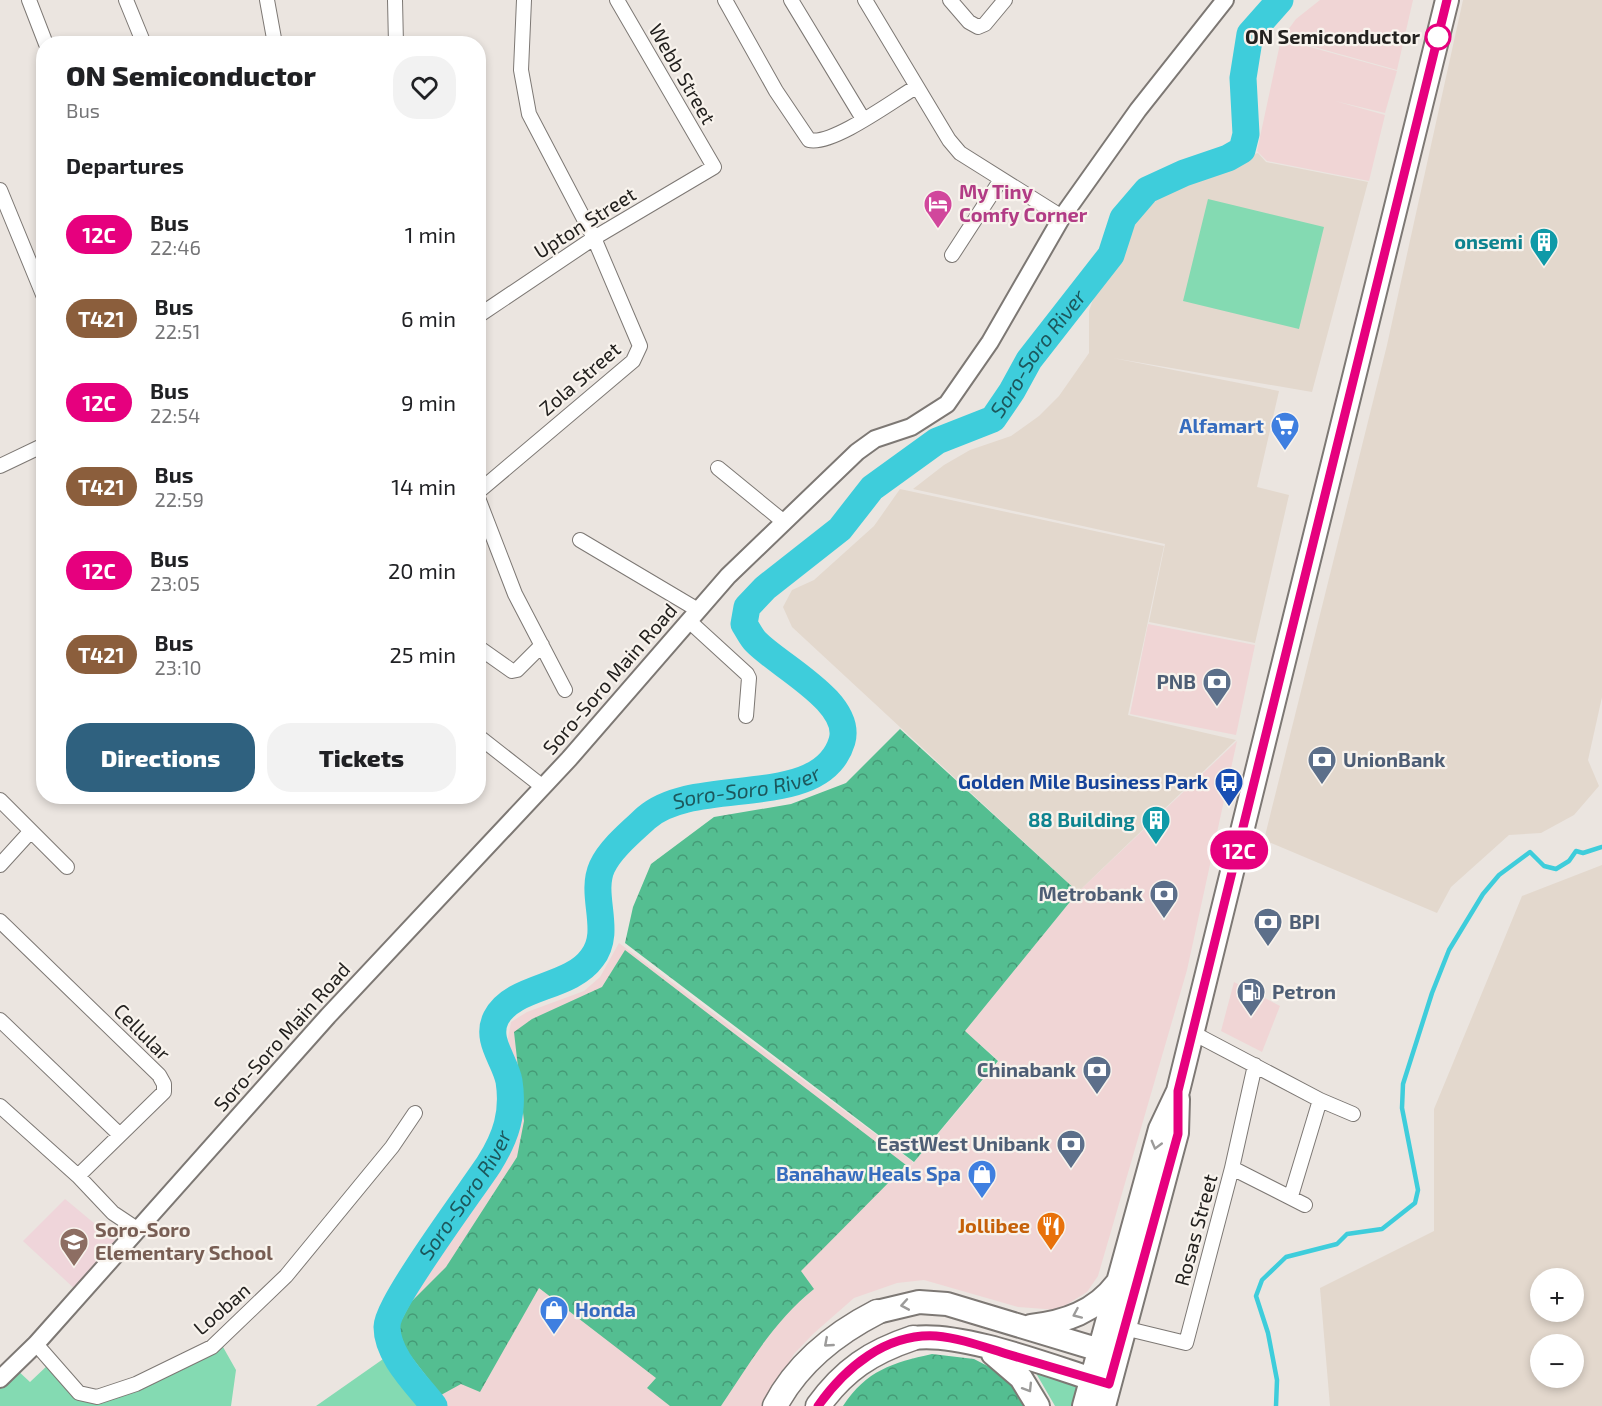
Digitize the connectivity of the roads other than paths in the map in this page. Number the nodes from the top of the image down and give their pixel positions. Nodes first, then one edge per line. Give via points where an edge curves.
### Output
1 (30, 0) edge
2 (126, 0) edge
3 (267, 0) edge
4 (395, 0) edge
5 (524, 0) edge
6 (617, 0) edge
7 (725, 0) edge
8 (791, 0) edge
9 (865, 0) edge
10 (950, 0) edge
11 (1005, 0) edge
12 (1225, 0) edge
13 (1447, 0) edge
14 (43, 36) edge
15 (141, 36) edge
16 (274, 36) edge
17 (396, 36) edge
18 (916, 87) junction
19 (863, 119) junction
20 (714, 167) joint
21 (1000, 181) junction
22 (0, 190) edge
23 (1062, 217) junction
24 (594, 238) junction
25 (952, 255) dead end
26 (36, 278) edge
27 (486, 311) edge
28 (36, 449) edge
29 (0, 466) edge
30 (718, 468) dead end
31 (486, 485) edge
32 (486, 519) edge
33 (784, 522) junction
34 (580, 540) dead end
35 (694, 616) junction
36 (542, 645) junction
37 (486, 653) edge
38 (565, 690) dead end
39 (746, 716) dead end
40 (486, 742) edge
41 (543, 787) junction
42 (0, 800) edge
43 (30, 832) junction
44 (0, 865) edge
45 (67, 867) dead end
46 (0, 921) edge
47 (0, 1020) edge
48 (1193, 1033) junction
49 (1255, 1065) junction
50 (1178, 1091) junction
51 (1320, 1100) junction
52 (0, 1106) edge
53 (415, 1113) dead end
54 (1353, 1114) dead end
55 (120, 1134) junction
56 (1232, 1168) junction
57 (78, 1176) junction
58 (1291, 1196) junction
59 (1305, 1205) dead end
60 (137, 1229) junction
61 (1120, 1279) junction
62 (877, 1312) joint
63 (1023, 1327) junction
64 (1124, 1328) junction
65 (913, 1338) joint
66 (36, 1344) junction
67 (981, 1346) junction
68 (1108, 1353) junction
69 (0, 1379) edge
70 (1102, 1397) edge
71 (819, 1405) edge
72 (775, 1406) edge
73 (1038, 1406) edge

1 - 14 street
2 - 15 street
3 - 16 street
4 - 17 street
5 - 24 street via 521,70 526,104
6 - 20 street, Webb Street
7 - 19 street via 776,91 809,140 817,142
8 - 19 street
9 - 18 street
10 - 11 street via 978,27
12 - 23 street, Soro-Soro Main Road via 1138,110
13 - 48 highway
18 - 19 street
18 - 21 street via 960,153
20 - 24 street, Upton Street
21 - 23 street
21 - 25 street
22 - 26 street
23 - 33 street, Soro-Soro Main Road via 990,342 947,404 911,427 875,439
24 - 27 street, Upton Street
24 - 31 street, Zola Street via 639,341 639,352
28 - 29 street
30 - 33 street
32 - 36 street via 514,594
33 - 35 street, Soro-Soro Main Road via 728,576
34 - 35 street
35 - 39 street via 747,674
35 - 41 street, Soro-Soro Main Road
36 - 37 street via 512,671
36 - 38 street
40 - 41 street
41 - 60 street, Soro-Soro Main Road via 328,1016
42 - 43 street
43 - 44 street
43 - 45 street
46 - 55 street, Cellular via 159,1075 164,1092
47 - 55 street
48 - 49 street
48 - 50 highway
49 - 51 street
49 - 56 street, Rosas Street
50 -> 61 highway via 1160,1129
50 - 64 highway via 1178,1134
51 - 54 street
51 - 58 street
52 - 57 street
53 - 66 street, Looban via 392,1147 286,1276 212,1347 136,1384 97,1397 79,1393
55 - 57 street, Cellular
56 - 58 street
56 - 64 street, Rosas Street via 1186,1343
57 - 60 street via 107,1207
58 - 59 street
60 - 66 street, Soro-Soro Main Road
61 -> 63 highway via 1104,1298 1085,1311 1061,1321
61 - 68 highway
63 -> 62 highway via 934,1302
62 -> 72 highway via 844,1330 814,1356
63 - 68 highway
64 - 68 highway
65 - 67 highway via 946,1337
65 - 71 highway via 860,1361 839,1378
66 - 69 street, Soro-Soro Main Road
67 - 70 highway
67 -> 73 highway via 1021,1378
68 - 70 highway

